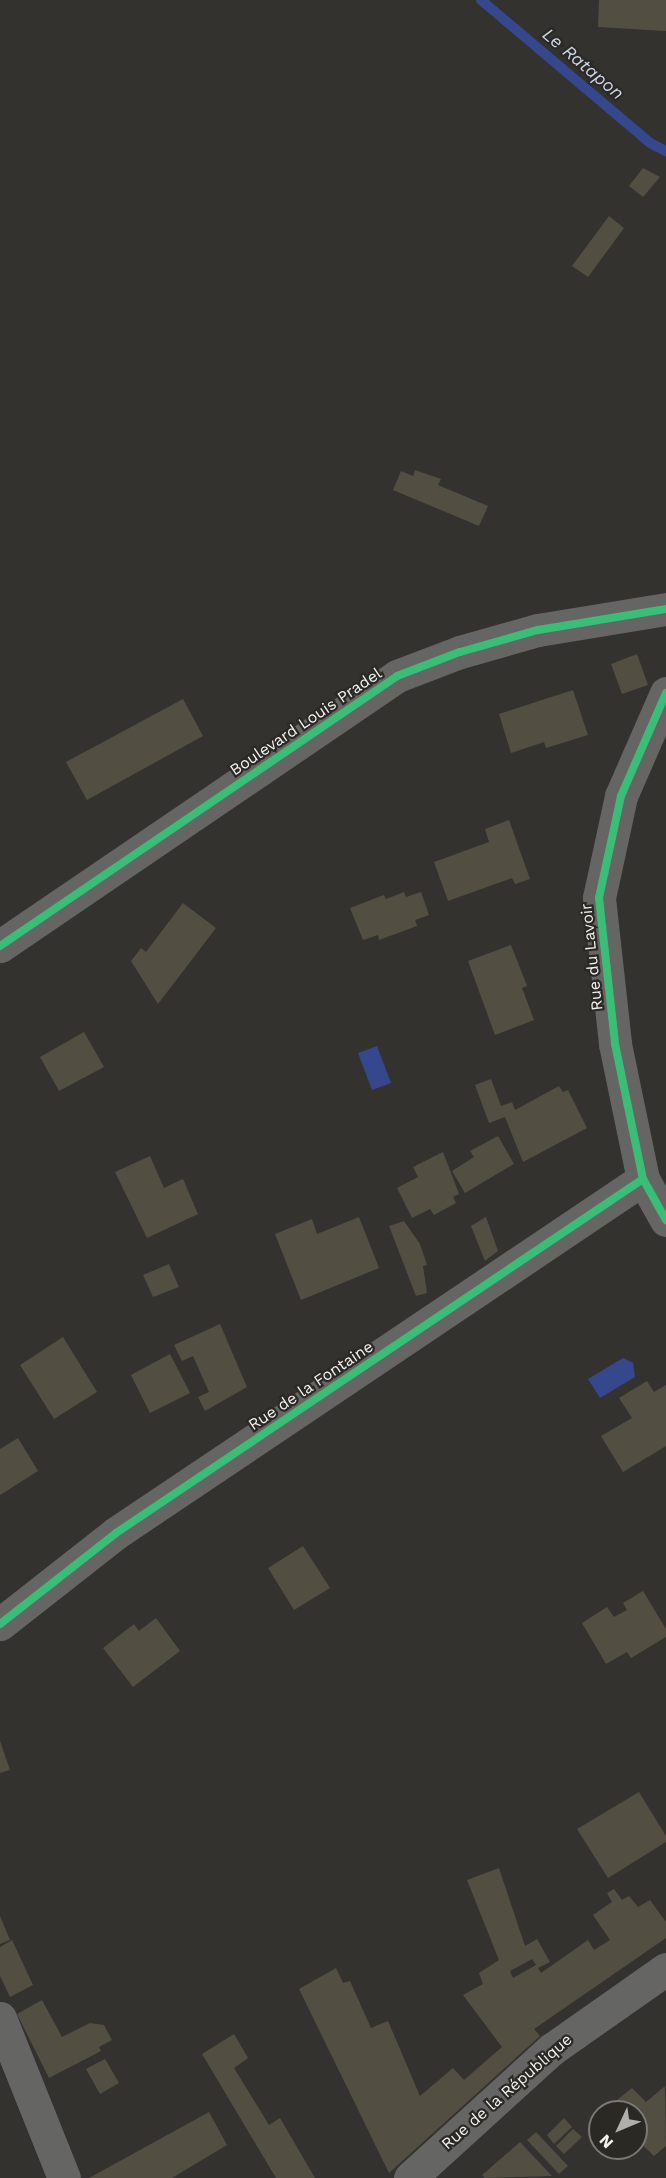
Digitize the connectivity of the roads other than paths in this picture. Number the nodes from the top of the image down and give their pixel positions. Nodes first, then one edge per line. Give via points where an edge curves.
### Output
1 (666, 609) edge
2 (666, 693) edge
3 (0, 946) edge
4 (643, 1179) junction
5 (666, 1220) edge
6 (0, 1624) edge
7 (666, 1969) edge
8 (0, 2018) edge
9 (64, 2178) edge
10 (410, 2178) edge

1 - 3 street, Boulevard Louis Pradel via 538,630 460,652 397,676
2 - 4 street, Rue du Lavoir via 621,796 599,898 615,1044
4 - 5 street, Rue du Lavoir
4 - 6 street, Rue de la Fontaine via 116,1533
7 - 10 street, Rue de la République via 552,2049
8 - 9 street

